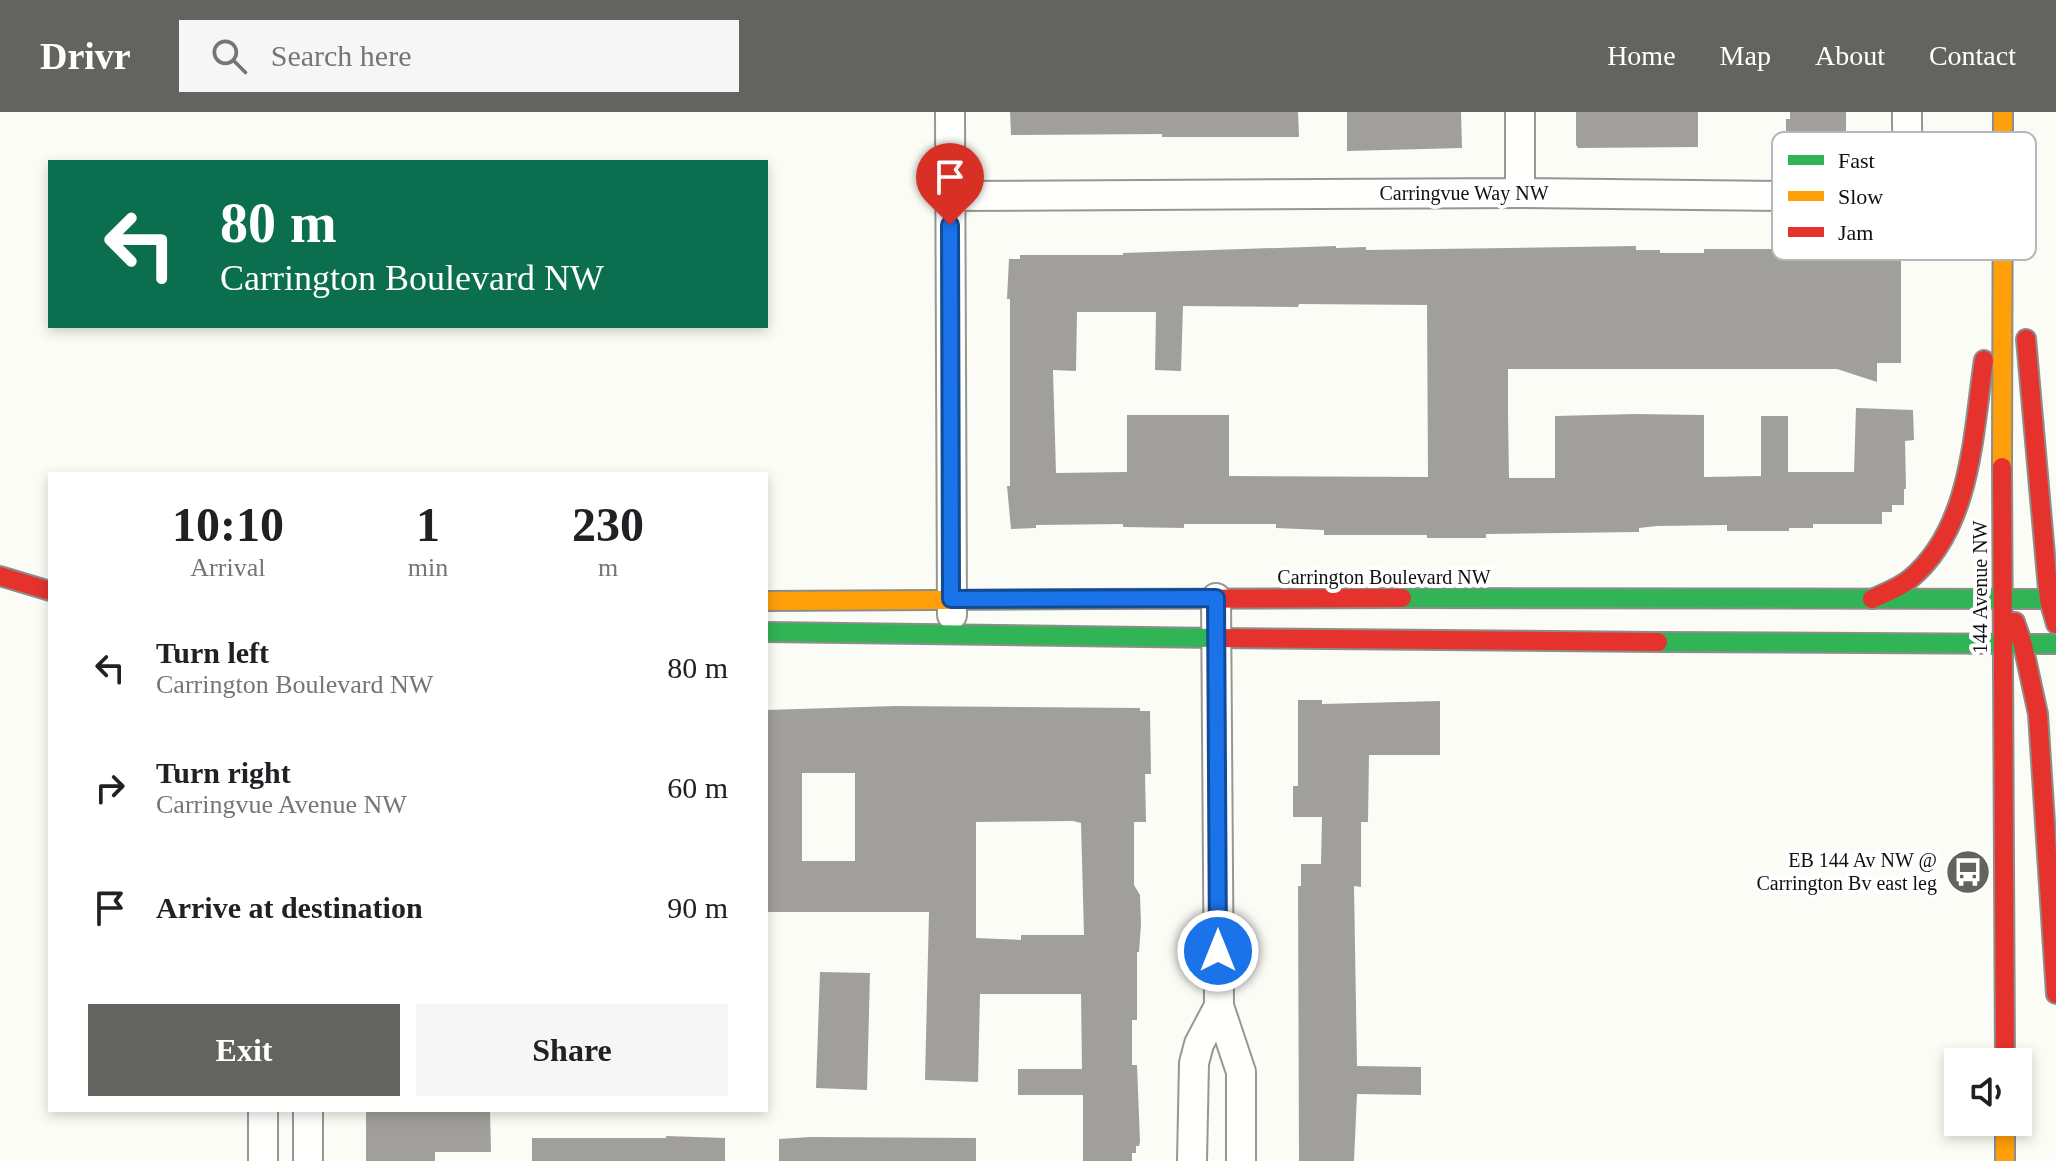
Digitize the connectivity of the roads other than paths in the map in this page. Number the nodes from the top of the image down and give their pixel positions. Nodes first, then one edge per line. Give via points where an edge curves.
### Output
1 (950, 112) edge
2 (1520, 112) edge
3 (1907, 112) edge
4 (2004, 112) edge
5 (1907, 132) edge
6 (2004, 132) edge
7 (2006, 132) edge
8 (1520, 193) junction
9 (950, 196) junction
10 (1772, 197) edge
11 (2001, 260) edge
12 (2003, 260) edge
13 (2019, 260) edge
14 (2021, 285) dead end
15 (2024, 316) dead end
16 (0, 576) edge
17 (48, 590) edge
18 (1216, 598) junction
19 (951, 599) junction
20 (2002, 600) junction
21 (2053, 600) edge
22 (768, 601) edge
23 (1867, 601) junction
24 (2056, 624) edge
25 (768, 632) edge
26 (952, 636) junction
27 (1216, 638) junction
28 (2056, 644) edge
29 (2023, 645) junction
30 (2001, 646) junction
31 (2056, 994) edge
32 (1219, 1006) junction
33 (2005, 1048) edge
34 (263, 1112) edge
35 (308, 1112) edge
36 (2005, 1136) edge
37 (263, 1161) edge
38 (308, 1161) edge
39 (1192, 1161) edge
40 (1241, 1161) edge
41 (2005, 1161) edge

1 - 9 street
2 - 8 street
3 - 5 street, Carringvue Way NW
4 - 6 street, 144 Avenue NW
4 - 7 street
8 - 9 street, Carringvue Way NW
8 - 10 street, Carringvue Way NW
9 - 19 street
11 - 23 street via 1961,498 1937,551 1911,578
12 - 20 street, 144 Avenue NW
13 - 14 street
15 - 21 street
16 - 17 street
18 - 19 street, Carrington Boulevard NW
18 - 23 street, Carrington Boulevard NW
18 - 27 street
19 - 22 street, Carrington Boulevard NW
19 - 26 street
20 - 21 street, Carrington Boulevard NW
20 - 23 street, Carrington Boulevard NW
20 - 29 street
20 - 30 street, 144 Avenue NW
21 - 24 street
25 - 26 street
26 - 27 street
27 - 30 street
27 - 32 street
28 - 29 street
29 - 30 street
29 - 31 street via 2038,714
30 - 33 street, 144 Avenue NW
32 - 39 street via 1194,1063
32 - 40 street via 1241,1072
34 - 37 street
35 - 38 street
36 - 41 street

